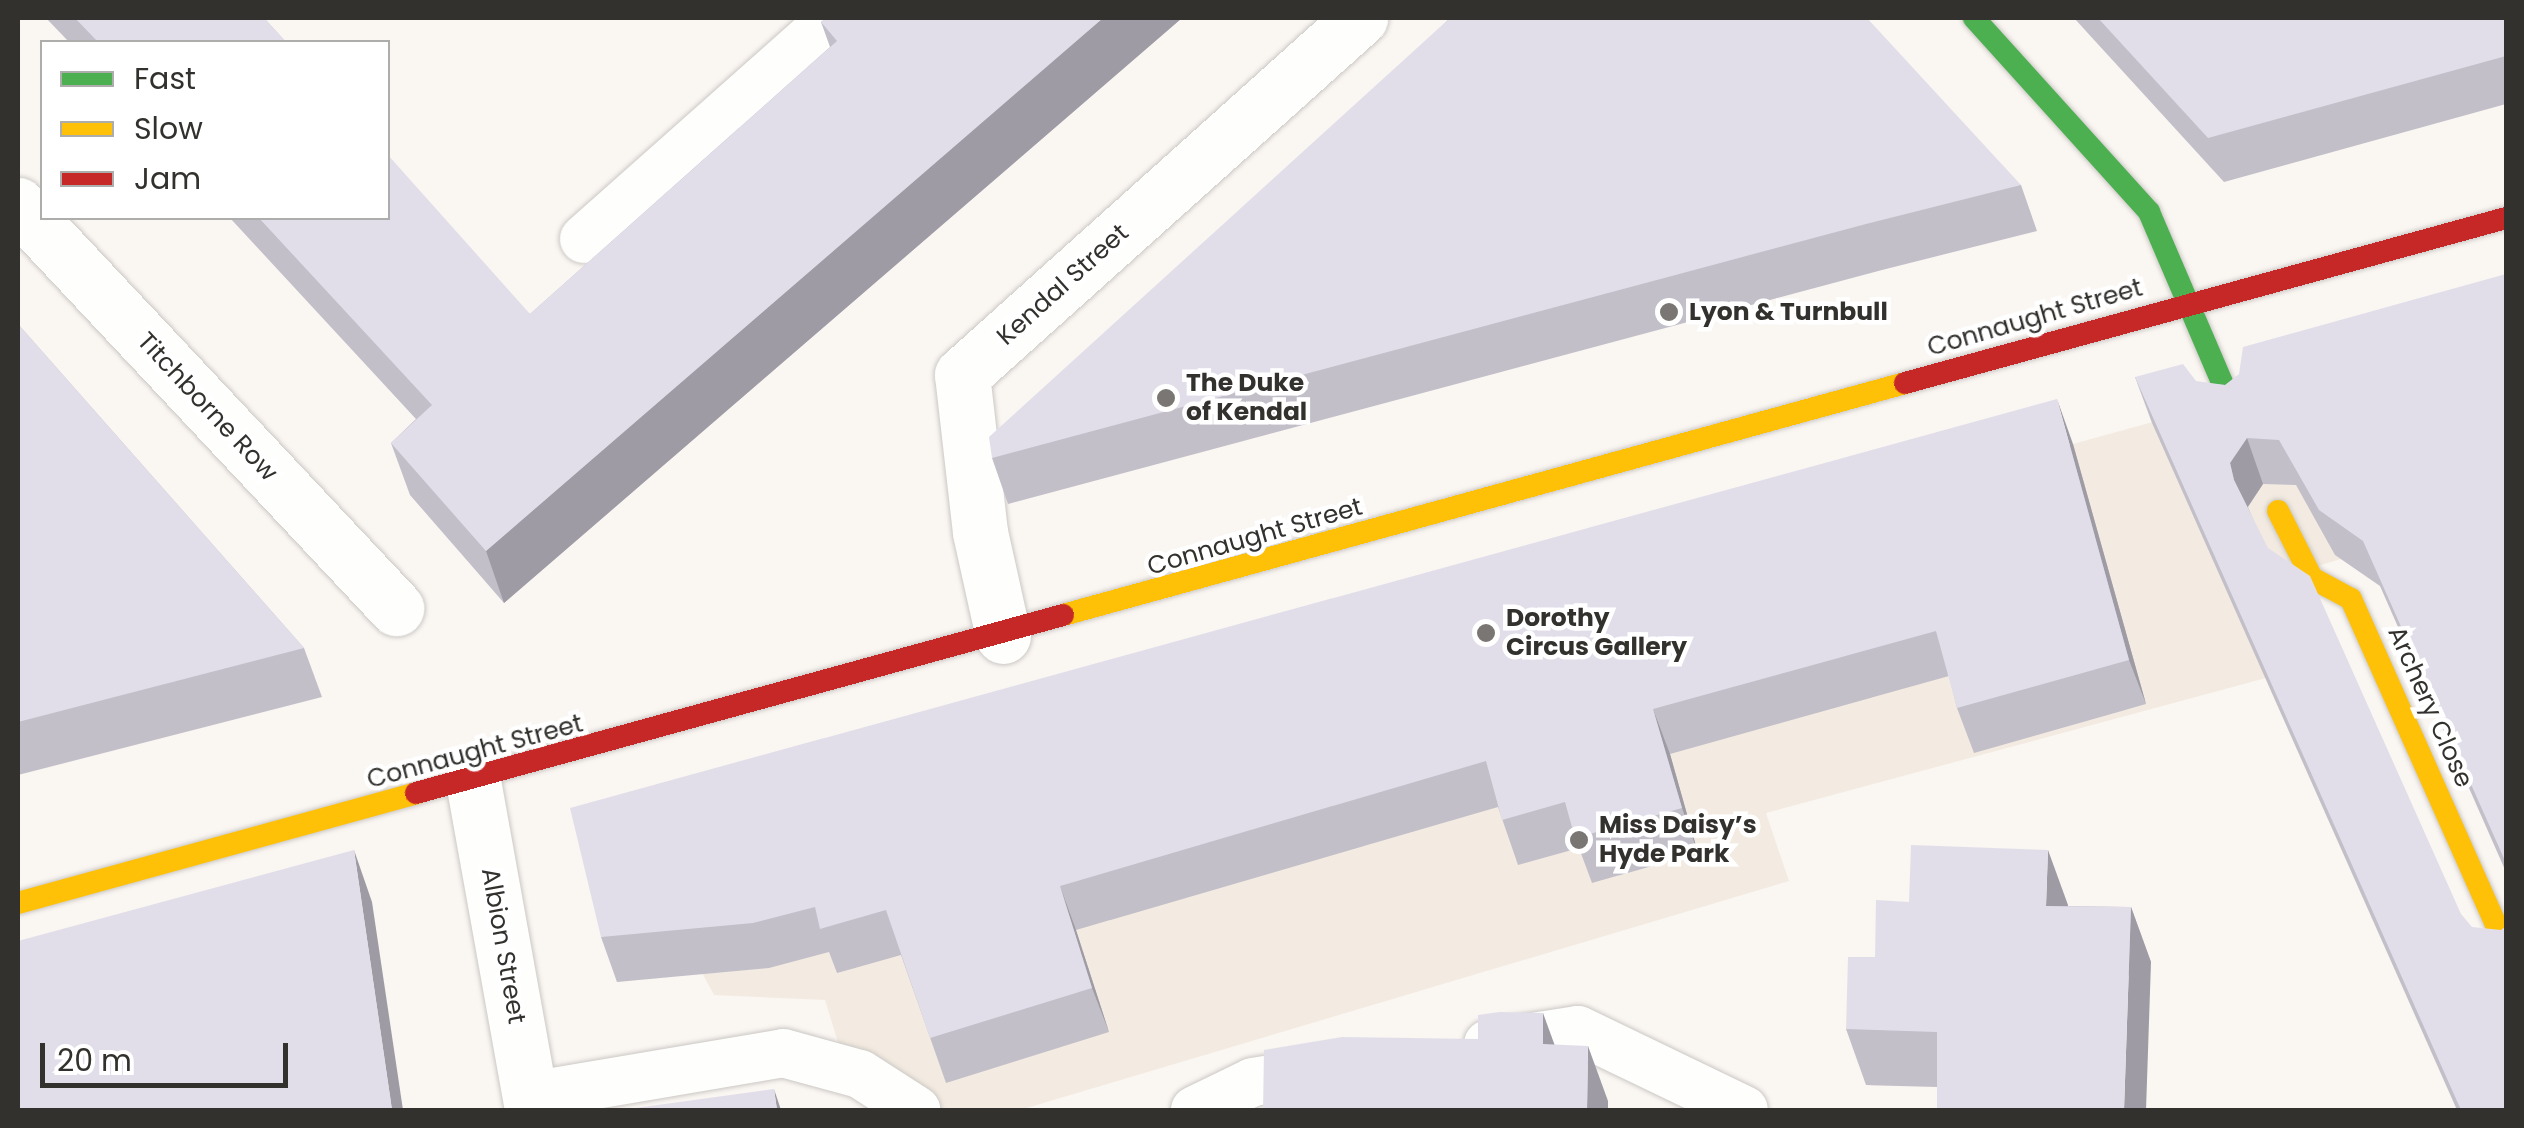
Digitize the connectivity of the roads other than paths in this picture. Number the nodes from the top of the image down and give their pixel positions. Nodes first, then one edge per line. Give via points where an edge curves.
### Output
1 (833, 18) edge
2 (1974, 18) edge
3 (1345, 22) edge
4 (22, 218) edge
5 (2506, 218) edge
6 (584, 239) dead end
7 (2188, 304) junction
8 (2230, 401) edge
9 (2278, 511) dead end
10 (396, 608) dead end
11 (1004, 636) junction
12 (473, 781) junction
13 (18, 903) edge
14 (2506, 947) edge
15 (1444, 1051) edge
16 (1368, 1064) edge
17 (531, 1103) edge
18 (916, 1110) edge
19 (1195, 1110) edge
20 (1744, 1110) edge

1 - 6 lane
2 - 7 street via 2149,212
3 - 11 street, Kendal Street via 962,375 980,532
4 - 10 street, Titchborne Row
5 - 7 street, Connaught Street
7 - 8 street
7 - 11 street, Connaught Street
9 - 14 street, Archery Close via 2312,578 2351,599
11 - 12 street, Connaught Street
12 - 13 street, Connaught Street
12 - 17 street, Albion Street
15 - 20 lane via 1578,1030
16 - 19 lane via 1253,1082
17 - 18 lane via 784,1053 860,1074

